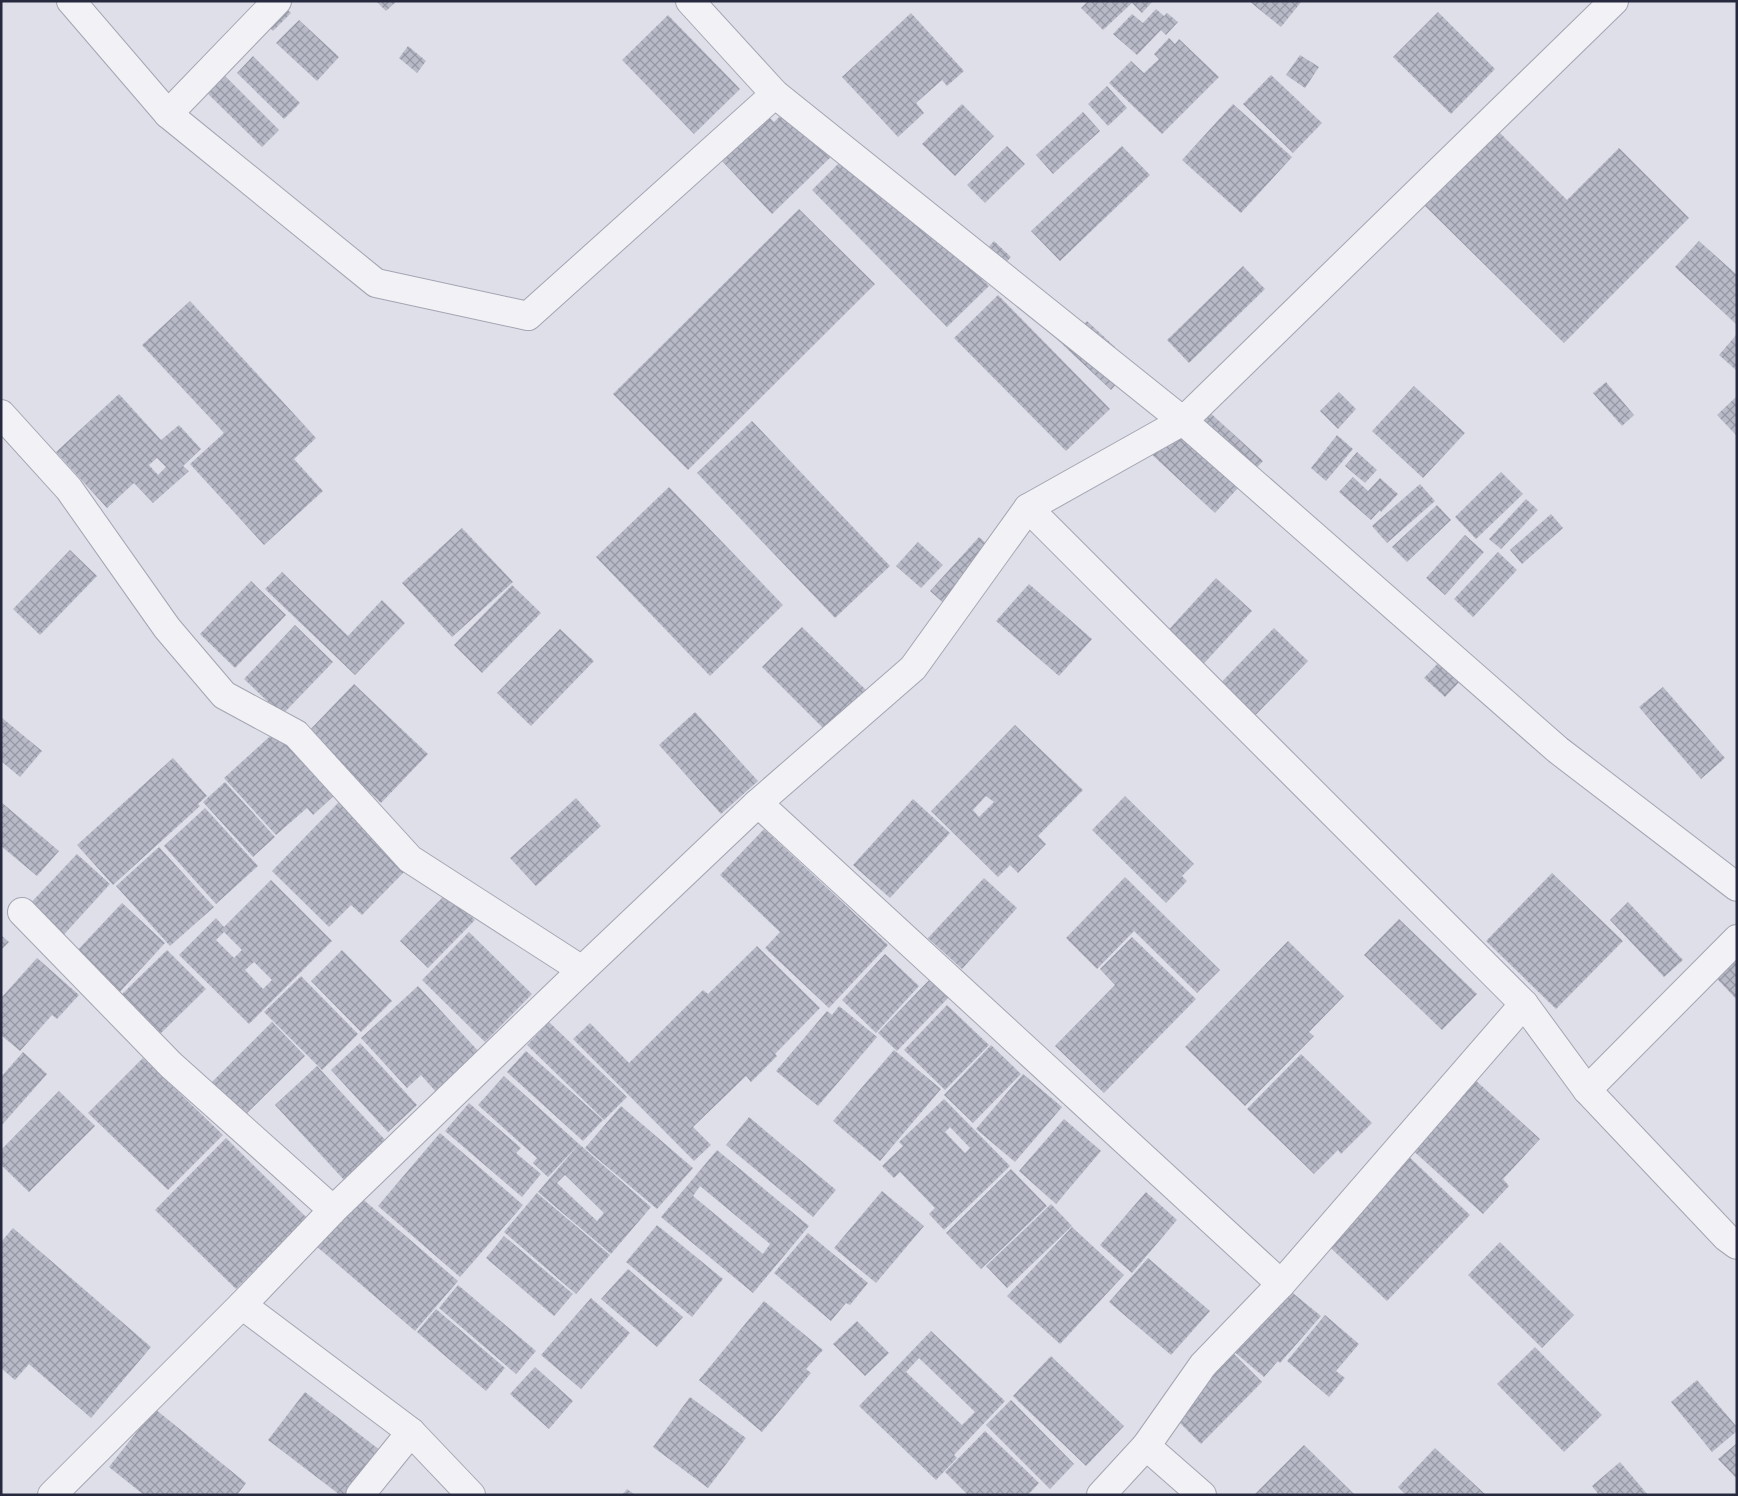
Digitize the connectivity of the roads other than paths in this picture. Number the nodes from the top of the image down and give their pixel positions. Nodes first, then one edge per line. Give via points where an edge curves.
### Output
1 (71, 1) edge
2 (277, 1) edge
3 (690, 1) edge
4 (1614, 1) edge
5 (775, 94) junction
6 (168, 114) junction
7 (1, 414) edge
8 (1183, 421) junction
9 (1028, 508) junction
10 (758, 803) junction
11 (1737, 886) edge
12 (22, 912) dead end
13 (1737, 939) edge
14 (582, 970) junction
15 (1524, 1004) junction
16 (1587, 1090) junction
17 (333, 1210) junction
18 (1737, 1246) edge
19 (1281, 1284) junction
20 (242, 1305) junction
21 (411, 1432) junction
22 (1146, 1446) junction
23 (52, 1495) edge
24 (360, 1495) edge
25 (471, 1495) edge
26 (1100, 1495) edge
27 (1202, 1495) edge

1 - 6 street
2 - 6 street
3 - 5 street
4 - 8 street
5 - 6 street via 528,316 376,283
5 - 8 street
7 - 14 street via 69,489 167,628 224,695 296,734 410,859
8 - 9 street
8 - 11 street via 1558,750
9 - 10 street via 914,668
9 - 15 street
10 - 14 street
10 - 19 street
12 - 17 street via 171,1066
13 - 16 street
14 - 17 street
15 - 16 street
15 - 19 street
16 - 18 street
17 - 20 street
19 - 22 street via 1203,1365
20 - 21 street
20 - 23 street
21 - 24 street
21 - 25 street
22 - 26 street
22 - 27 street

